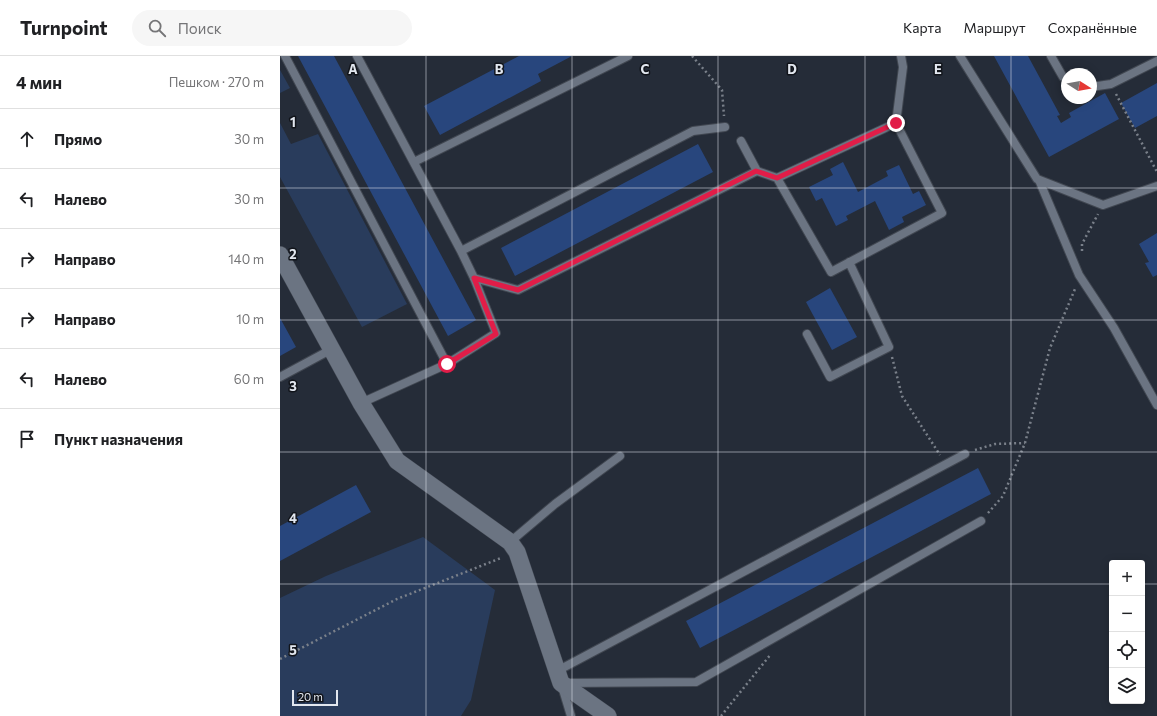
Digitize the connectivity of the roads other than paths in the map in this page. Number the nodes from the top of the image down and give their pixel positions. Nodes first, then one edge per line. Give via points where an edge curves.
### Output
1 (285, 56) edge
2 (357, 56) edge
3 (628, 56) edge
4 (900, 56) edge
5 (960, 56) edge
6 (1051, 56) edge
7 (1157, 61) edge
8 (1061, 75) edge
9 (1097, 86) edge
10 (896, 123) junction
11 (725, 127) road end
12 (741, 141) dead end
13 (414, 162) junction
14 (756, 171) junction
15 (777, 178) junction
16 (1039, 180) junction
17 (1157, 186) edge
18 (461, 251) junction
19 (280, 254) edge
20 (849, 262) junction
21 (474, 278) junction
22 (807, 334) dead end
23 (332, 349) junction
24 (447, 364) junction
25 (280, 377) edge
26 (361, 403) junction
27 (1157, 404) edge
28 (965, 454) road end
29 (620, 456) dead end
30 (981, 521) road end
31 (513, 547) junction
32 (559, 677) junction
33 (571, 716) edge
34 (608, 716) edge

1 - 24 lane
2 - 13 lane
3 - 13 lane
4 - 10 lane via 903,67
5 - 16 lane
6 - 8 lane
7 - 9 lane via 1111,84
10 - 15 lane
10 - 20 lane via 942,213
11 - 18 lane via 693,131
12 - 14 lane
13 - 18 lane
14 - 15 lane
14 - 21 lane via 518,290
15 - 20 lane via 831,272
16 - 17 lane via 1103,205
16 - 27 lane via 1080,278 1114,328
18 - 21 lane
19 - 23 street
20 - 22 lane via 889,346 830,377
21 - 24 lane via 496,334
23 - 25 lane
23 - 26 street
24 - 26 lane
26 - 31 street via 396,461
28 - 32 lane
29 - 31 lane via 555,504
30 - 32 lane via 696,682
31 - 32 street
32 - 33 lane
32 - 34 street

